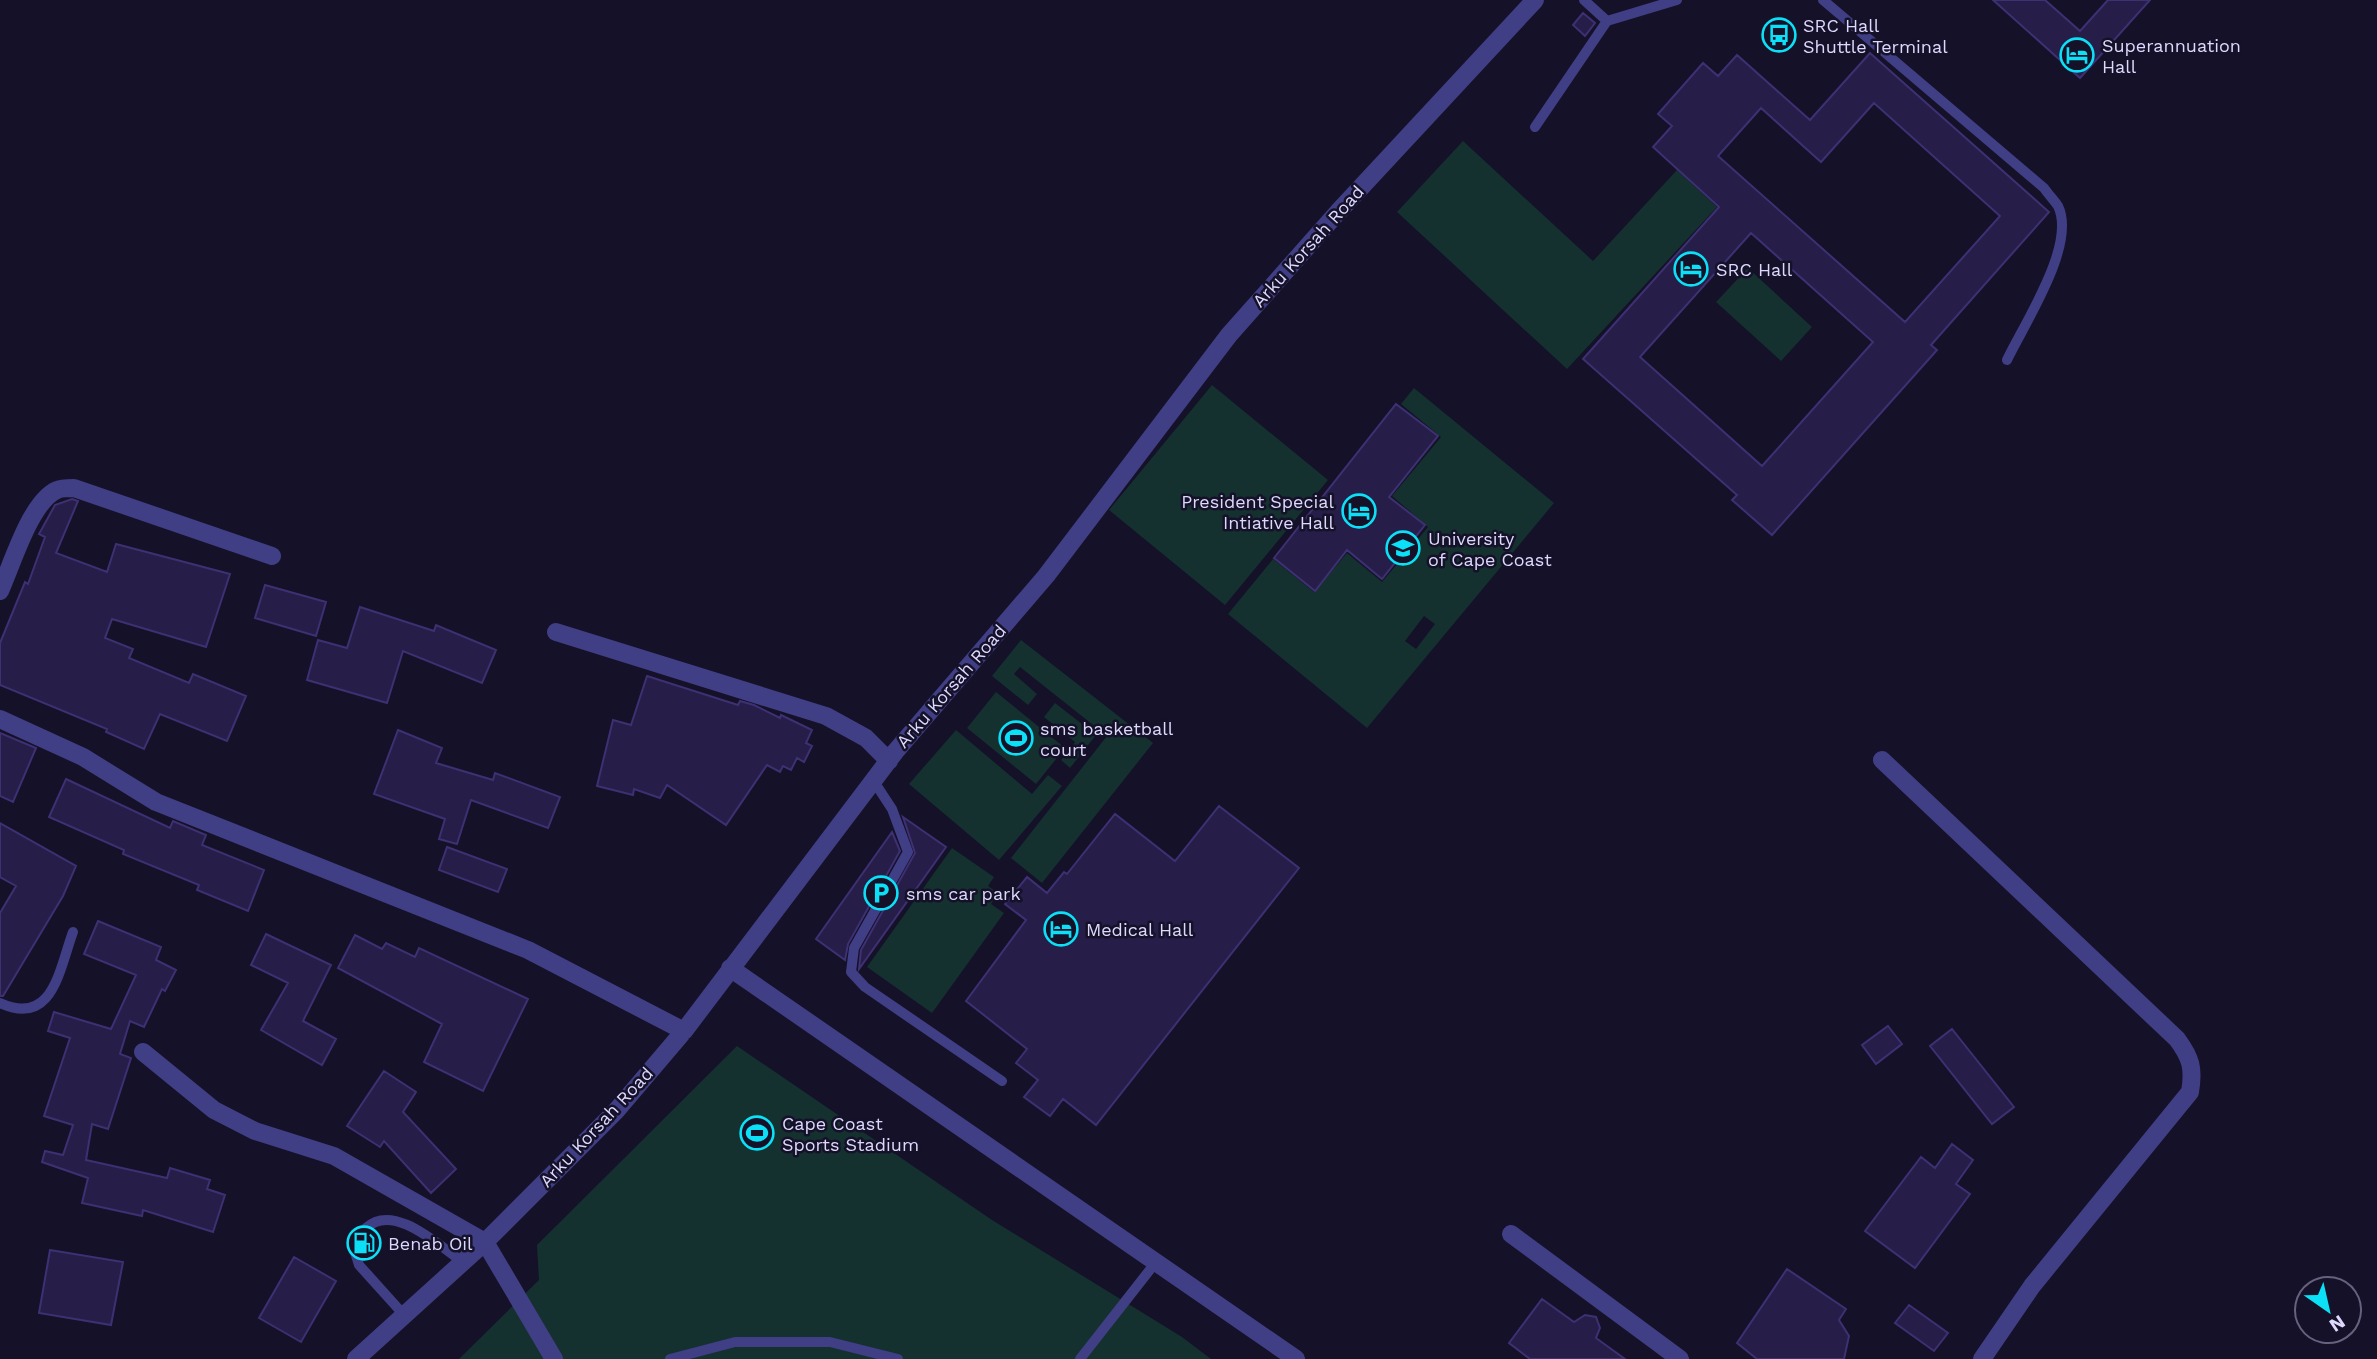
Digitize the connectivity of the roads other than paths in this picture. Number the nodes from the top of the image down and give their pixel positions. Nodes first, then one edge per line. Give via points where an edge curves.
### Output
1 (1535, 0) edge
2 (1584, 0) edge
3 (1677, 0) edge
4 (1823, 0) edge
5 (1607, 21) junction
6 (1535, 127) dead end
7 (2007, 360) dead end
8 (272, 556) dead end
9 (0, 591) edge
10 (556, 632) dead end
11 (0, 719) edge
12 (1882, 760) dead end
13 (890, 761) junction
14 (873, 780) junction
15 (73, 932) dead end
16 (730, 968) junction
17 (0, 1003) edge
18 (684, 1031) junction
19 (143, 1052) dead end
20 (1002, 1081) dead end
21 (1511, 1234) dead end
22 (485, 1242) junction
23 (463, 1262) junction
24 (1156, 1262) junction
25 (404, 1315) junction
26 (356, 1359) edge
27 (554, 1359) edge
28 (670, 1359) edge
29 (898, 1359) edge
30 (1080, 1359) edge
31 (1296, 1359) edge
32 (1680, 1359) edge
33 (1982, 1359) edge

1 - 13 street, Arku Korsah Road via 1229,335 1046,576
2 - 5 lane
3 - 5 lane
4 - 7 lane via 2044,188 2059,207 2058,256
5 - 6 lane
8 - 9 street via 74,488 58,489 31,520
10 - 13 street via 826,716 866,738
11 - 18 street via 83,757 156,802 528,950
12 - 33 street via 2177,1039 2194,1071 2190,1092 2032,1286
13 - 14 street, Arku Korsah Road
14 - 16 street, Arku Korsah Road
14 - 20 lane via 892,809 908,852 854,948 851,972 865,987
15 - 17 lane via 49,996 36,1008 18,1012
16 - 18 street, Arku Korsah Road
16 - 24 street
18 - 22 street, Arku Korsah Road via 616,1111
19 - 22 street via 214,1110 255,1131 334,1156
21 - 32 street
22 - 23 street, Arku Korsah Road
22 - 27 street
23 - 25 street, Arku Korsah Road
23 - 25 lane via 399,1219 366,1228 353,1247 359,1265
24 - 30 lane
24 - 31 street
25 - 26 street, Arku Korsah Road
28 - 29 lane via 735,1342 830,1342

